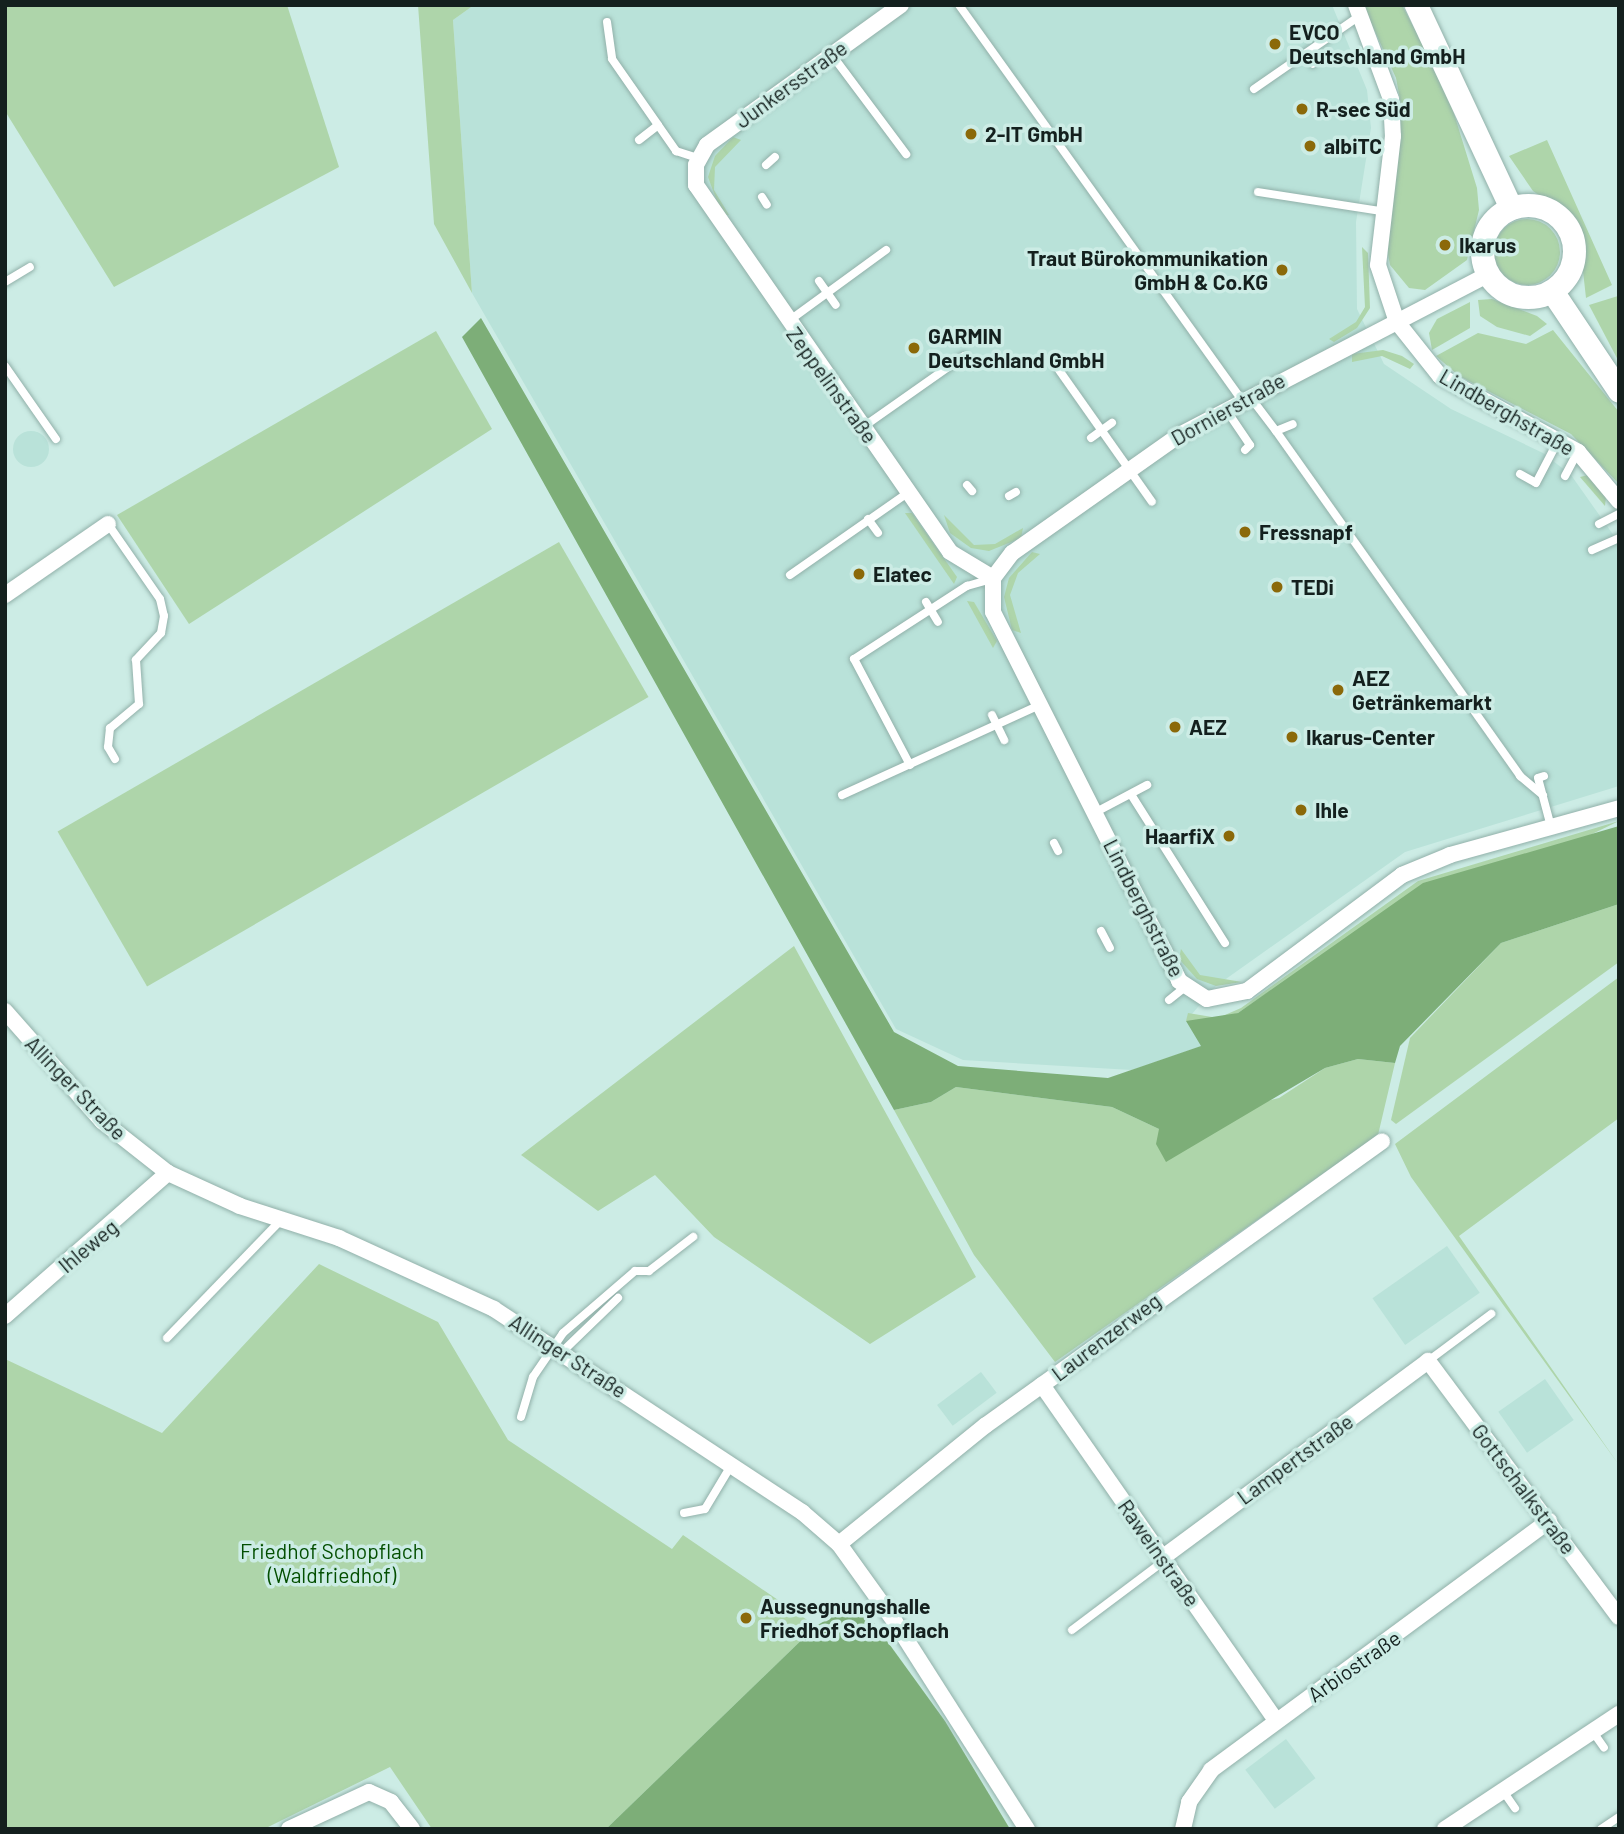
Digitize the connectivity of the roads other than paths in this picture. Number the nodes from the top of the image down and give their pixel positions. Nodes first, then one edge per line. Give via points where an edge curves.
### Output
1 (901, 5) edge
2 (959, 5) edge
3 (1416, 5) edge
4 (1358, 10) edge
5 (607, 22) dead end
6 (1316, 34) dead end
7 (1322, 42) junction
8 (1306, 54) junction
9 (832, 55) junction
10 (1313, 64) dead end
11 (1254, 89) dead end
12 (658, 125) junction
13 (639, 140) dead end
14 (906, 154) dead end
15 (775, 158) dead end
16 (766, 165) dead end
17 (697, 166) junction
18 (1258, 192) dead end
19 (1511, 208) junction
20 (1381, 211) junction
21 (886, 250) dead end
22 (30, 267) dead end
23 (1487, 275) junction
24 (819, 281) dead end
25 (5, 282) edge
26 (1552, 291) junction
27 (827, 293) junction
28 (836, 305) dead end
29 (787, 322) junction
30 (1397, 322) junction
31 (964, 356) dead end
32 (5, 366) edge
33 (1059, 370) dead end
34 (1619, 391) edge
35 (1245, 397) junction
36 (1225, 408) junction
37 (1112, 424) dead end
38 (1293, 424) dead end
39 (863, 427) junction
40 (1101, 431) junction
41 (1276, 431) junction
42 (1091, 438) dead end
43 (56, 439) dead end
44 (1559, 439) junction
45 (1245, 450) dead end
46 (1578, 452) junction
47 (1129, 470) junction
48 (1520, 474) dead end
49 (1565, 476) dead end
50 (909, 492) junction
51 (1619, 501) edge
52 (1152, 502) dead end
53 (1619, 514) edge
54 (868, 519) junction
55 (108, 524) joint
56 (1599, 524) dead end
57 (878, 533) dead end
58 (1619, 538) edge
59 (1592, 550) dead end
60 (790, 575) dead end
61 (993, 578) junction
62 (5, 595) edge
63 (926, 601) dead end
64 (932, 610) junction
65 (938, 622) dead end
66 (1042, 704) junction
67 (992, 715) dead end
68 (997, 726) junction
69 (1004, 740) dead end
70 (115, 759) dead end
71 (910, 765) junction
72 (1544, 776) dead end
73 (1147, 786) dead end
74 (842, 795) dead end
75 (1543, 795) junction
76 (1132, 796) junction
77 (1619, 808) edge
78 (1096, 813) junction
79 (1551, 827) junction
80 (1101, 931) dead end
81 (1225, 943) dead end
82 (1110, 948) dead end
83 (1185, 987) junction
84 (1169, 1000) dead end
85 (5, 1012) edge
86 (1382, 1141) dead end
87 (168, 1173) junction
88 (280, 1221) junction
89 (693, 1237) dead end
90 (618, 1298) dead end
91 (1491, 1314) dead end
92 (5, 1316) edge
93 (167, 1338) dead end
94 (557, 1349) junction
95 (1428, 1361) junction
96 (1042, 1385) junction
97 (521, 1417) dead end
98 (732, 1462) junction
99 (684, 1513) dead end
100 (1549, 1521) junction
101 (839, 1545) junction
102 (1163, 1560) junction
103 (1619, 1617) edge
104 (1072, 1630) dead end
105 (1619, 1714) edge
106 (1276, 1721) junction
107 (1593, 1732) junction
108 (1604, 1748) dead end
109 (1503, 1791) junction
110 (1515, 1808) dead end
111 (1619, 1817) edge
112 (289, 1829) edge
113 (412, 1829) edge
114 (1027, 1829) edge
115 (1183, 1829) edge
116 (1445, 1829) edge
117 (1601, 1829) edge

1 - 9 street, Junkersstraße
2 - 35 lane
3 - 19 street
4 - 7 lane
4 - 20 street via 1391,99 1393,136
5 - 12 lane via 612,59
6 - 7 lane
7 - 8 lane
8 - 10 lane
8 - 11 lane
9 - 14 lane via 865,91
9 - 17 street, Junkersstraße
12 - 13 lane
12 - 17 lane via 676,151
15 - 16 lane
17 - 29 street, Zeppelinstraße via 699,196
18 - 20 lane
19 - 23 street via 1484,235
19 - 26 street via 1526,205 1555,213 1573,237 1572,268
20 - 30 street via 1378,265
21 - 27 lane
22 - 25 lane
23 - 26 street via 1515,296
23 - 30 street, Dornierstraße
24 - 27 lane
26 - 34 street
27 - 28 lane
27 - 29 lane
29 - 39 street, Zeppelinstraße
30 - 35 street, Dornierstraße
30 - 44 street, Lindberghstraße via 1440,376
31 - 39 lane
32 - 43 lane
33 - 40 lane
35 - 36 street, Dornierstraße
35 - 41 lane
36 - 45 lane via 1250,445
36 - 47 street, Dornierstraße
37 - 40 lane
38 - 41 lane
39 - 50 street, Zeppelinstraße
40 - 42 lane
40 - 47 lane
41 - 75 lane via 1520,776
44 - 46 street, Lindberghstraße
44 - 48 lane via 1536,483
46 - 49 lane
46 - 51 street, Lindberghstraße
47 - 52 lane
47 - 61 street, Dornierstraße via 1012,553
50 - 54 lane
50 - 61 street, Zeppelinstraße via 950,552
53 - 56 lane
54 - 57 lane
54 - 60 lane
55 - 62 street
55 - 70 lane via 160,599 164,616 161,633 136,660 139,704 110,727 108,747
58 - 59 lane
61 - 64 lane via 967,586
61 - 66 street, Lindberghstraße via 993,612
63 - 64 lane
64 - 65 lane
64 - 71 lane via 855,659
66 - 68 lane
66 - 78 street, Lindberghstraße
67 - 68 lane
68 - 69 lane
68 - 71 lane
71 - 74 lane
72 - 75 lane via 1538,778
73 - 76 lane
75 - 79 lane
76 - 78 lane
76 - 81 lane
77 - 79 street, Lindberghstraße
78 - 83 street, Lindberghstraße
79 - 83 street, Lindberghstraße via 1402,875 1236,997 1206,999
80 - 82 lane
83 - 84 lane
85 - 87 street, Allinger Straße via 102,1121
86 - 96 street, Laurenzerweg
87 - 88 street, Allinger Straße
87 - 92 street, Ihleweg
88 - 93 lane
88 - 94 street, Allinger Straße via 417,1271
89 - 94 lane via 649,1271 635,1271
90 - 94 lane
91 - 95 lane
94 - 97 lane via 533,1377
94 - 98 street, Allinger Straße
95 - 100 street, Gottschalkstraße
95 - 102 street, Lampertstraße
96 - 101 street, Laurenzerweg
96 - 102 street, Raweinstraße
98 - 99 lane via 705,1509
98 - 101 street, Allinger Straße
100 - 103 street, Gottschalkstraße
100 - 106 street, Arbiostraße
101 - 114 street, Allinger Straße via 962,1718
102 - 104 lane
102 - 106 street, Raweinstraße
105 - 107 street
106 - 115 street, Arbiostraße via 1199,1784
107 - 108 lane
107 - 109 street
109 - 110 lane
109 - 116 street
111 - 117 lane
112 - 113 street via 369,1791 391,1802

